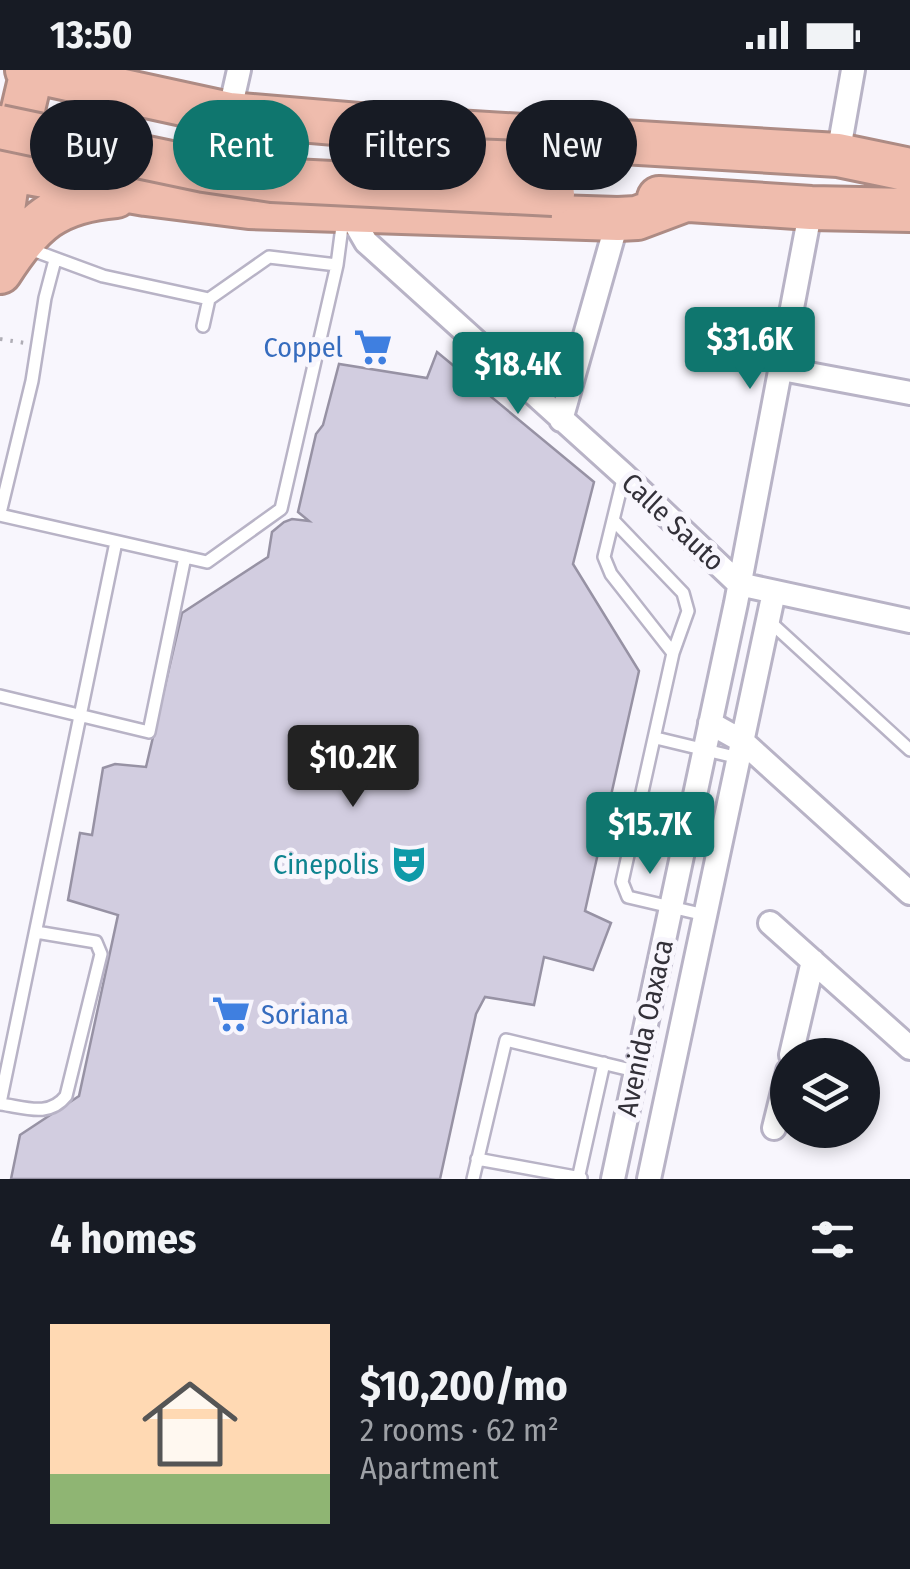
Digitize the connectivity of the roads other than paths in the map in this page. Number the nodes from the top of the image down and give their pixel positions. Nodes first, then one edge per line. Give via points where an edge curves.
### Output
1 (30, 70) edge
2 (239, 70) edge
3 (852, 70) edge
4 (114, 83) edge
5 (0, 100) edge
6 (65, 100) edge
7 (178, 100) edge
8 (233, 100) edge
9 (309, 121) edge
10 (0, 127) edge
11 (838, 155) junction
12 (5, 168) edge
13 (910, 171) edge
14 (30, 173) edge
15 (506, 175) edge
16 (637, 178) edge
17 (506, 179) edge
18 (124, 190) edge
19 (621, 190) edge
20 (146, 194) junction
21 (684, 200) junction
22 (811, 208) junction
23 (910, 210) edge
24 (346, 211) junction
25 (618, 219) junction
26 (18, 252) edge
27 (338, 265) junction
28 (208, 299) junction
29 (203, 326) dead end
30 (782, 369) junction
31 (910, 393) edge
32 (561, 420) junction
33 (624, 475) junction
34 (0, 514) edge
35 (614, 521) junction
36 (116, 542) junction
37 (185, 557) junction
38 (738, 584) junction
39 (774, 592) junction
40 (768, 620) junction
41 (910, 621) edge
42 (674, 653) junction
43 (0, 696) edge
44 (80, 716) junction
45 (710, 723) junction
46 (656, 738) junction
47 (741, 749) junction
48 (703, 750) junction
49 (910, 750) edge
50 (910, 893) edge
51 (671, 907) junction
52 (705, 915) junction
53 (770, 923) dead end
54 (36, 932) junction
55 (812, 962) junction
56 (655, 983) junction
57 (689, 991) junction
58 (795, 1038) edge
59 (910, 1048) edge
60 (604, 1063) junction
61 (635, 1071) junction
62 (0, 1104) edge
63 (477, 1159) junction
64 (580, 1178) edge
65 (473, 1179) edge
66 (613, 1179) edge
67 (649, 1179) edge

1 - 4 highway
1 - 12 highway
2 - 8 street
3 - 11 street
4 - 6 highway
4 - 7 highway
5 - 15 highway, bridge via 212,144
9 - 11 highway
10 - 17 highway, bridge via 272,180
11 - 13 highway
12 - 14 highway
12 - 26 highway
13 - 16 highway
18 - 20 highway
19 - 21 highway
20 - 24 highway
20 - 26 highway via 69,205 44,217
21 - 22 highway
21 - 25 highway
22 - 23 highway
22 - 30 street, Avenida Oaxaca
24 - 25 highway
24 - 27 lane
24 - 32 street, Calle Sauto via 366,242
25 - 32 street
26 - 28 lane
26 - 34 lane via 44,298
27 - 28 lane via 269,257
27 - 37 lane via 281,509 207,562
28 - 29 lane
30 - 31 street
30 - 38 street, Avenida Oaxaca
32 - 33 street, Calle Sauto
33 - 35 lane
33 - 38 street, Calle Sauto
34 - 36 lane
35 - 42 lane via 604,557 611,574
35 - 42 lane via 683,593 688,612
36 - 37 lane
36 - 44 lane
37 - 44 lane via 149,732
38 - 39 street
38 - 45 street, Avenida Oaxaca
39 - 40 street, Avenida Oaxaca
39 - 41 street
40 - 47 street, Avenida Oaxaca
40 - 49 lane
42 - 46 lane
43 - 44 lane
44 - 54 lane
45 - 47 street
45 - 48 street, Avenida Oaxaca
46 - 48 lane
46 - 51 lane via 622,882 628,897
47 - 48 lane
47 - 50 street
47 - 52 street, Avenida Oaxaca
48 - 51 street, Avenida Oaxaca
51 - 52 lane
51 - 56 street, Avenida Oaxaca
52 - 57 street, Avenida Oaxaca
53 - 55 street
54 - 62 lane
54 - 62 lane via 96,942 100,954 66,1096 44,1110
55 - 58 street
55 - 59 street
56 - 57 street
56 - 61 street, Avenida Oaxaca
57 - 67 street, Avenida Oaxaca
60 - 61 lane
60 - 63 lane via 506,1040
60 - 64 lane
61 - 66 street, Avenida Oaxaca
63 - 64 lane
63 - 65 lane

